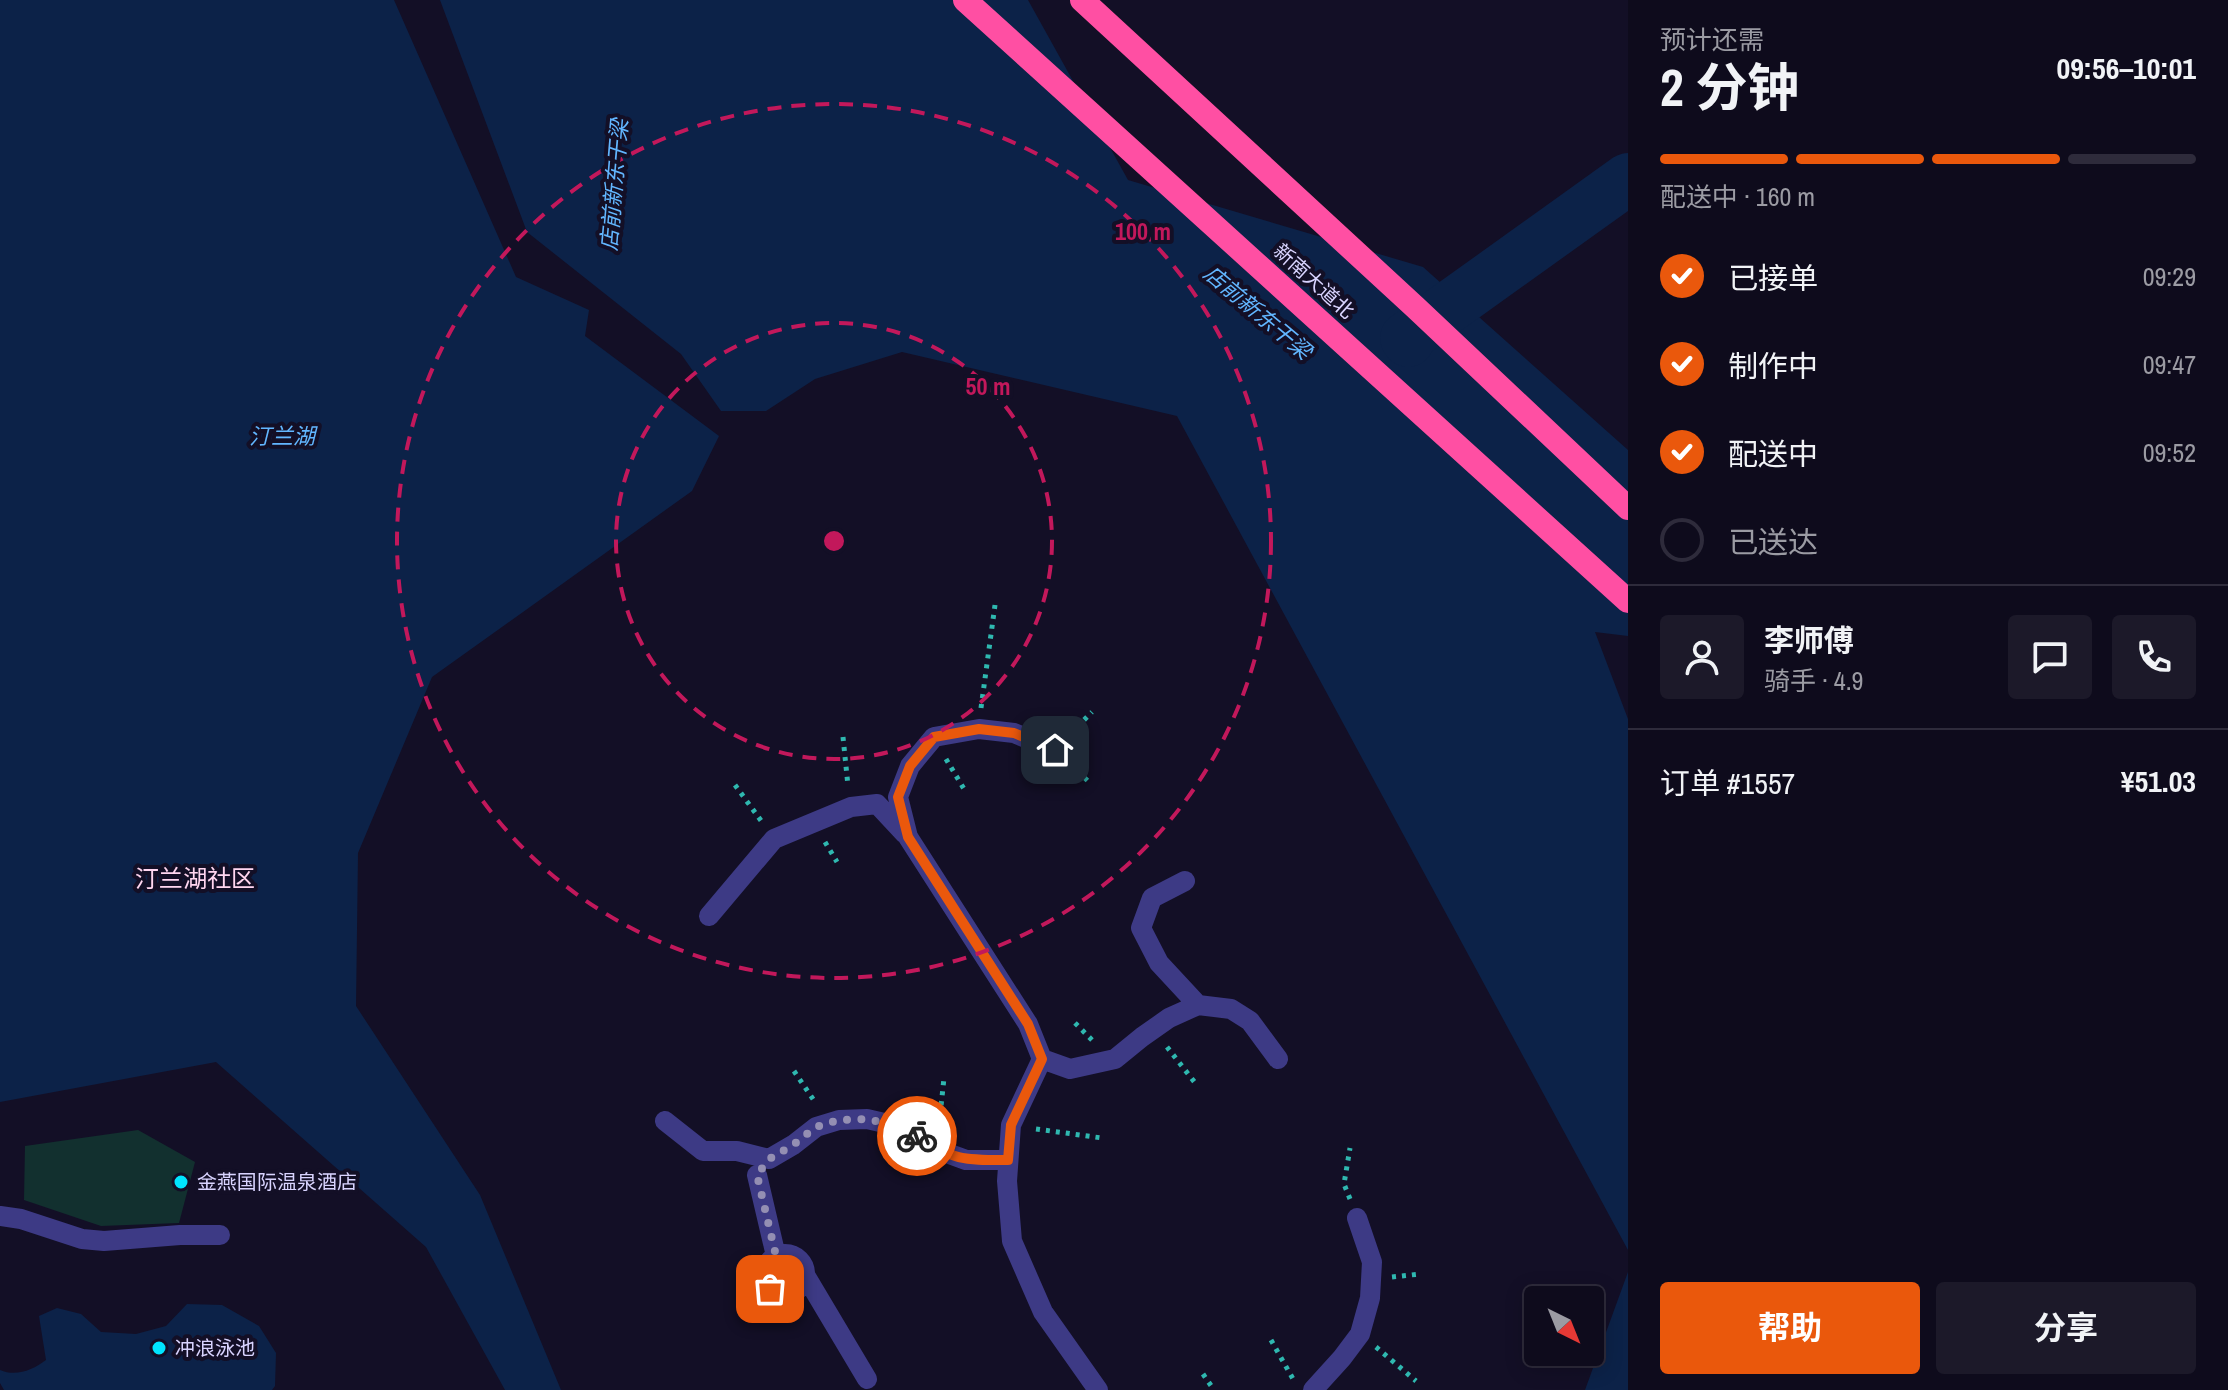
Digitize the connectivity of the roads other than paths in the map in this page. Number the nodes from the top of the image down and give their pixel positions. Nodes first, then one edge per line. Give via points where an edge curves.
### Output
1 (965, 0) edge
2 (1082, 0) edge
3 (1628, 508) edge
4 (1628, 601) edge
5 (1055, 750) dead end
6 (898, 797) junction
7 (877, 804) junction
8 (908, 837) junction
9 (1185, 881) dead end
10 (709, 916) dead end
11 (1198, 1005) junction
12 (1042, 1059) junction
13 (1278, 1059) dead end
14 (665, 1121) dead end
15 (1008, 1160) junction
16 (763, 1167) junction
17 (0, 1216) edge
18 (1357, 1218) road end
19 (220, 1235) dead end
20 (776, 1256) junction
21 (805, 1275) junction
22 (867, 1379) dead end
23 (1098, 1390) edge
24 (1313, 1390) edge

1 - 4 highway, 新南大道北
2 - 3 highway
5 - 6 lane via 1014,733 979,729 934,737 910,766
6 - 7 lane
6 - 8 lane
7 - 8 lane
7 - 10 lane via 851,807 774,839
8 - 12 lane via 1028,1024
9 - 11 lane via 1152,898 1141,928 1159,963
11 - 12 lane via 1169,1018 1115,1059 1070,1069
11 - 13 lane via 1231,1009 1250,1021
12 - 15 lane via 1011,1125
14 - 16 lane via 703,1151 737,1151
15 - 16 lane via 966,1160 893,1125 867,1119 816,1127
15 - 23 lane via 1012,1241 1043,1312
16 - 20 lane
17 - 19 lane via 104,1241
18 - 24 lane via 1372,1262 1370,1298 1360,1334
20 - 21 lane via 796,1258
20 - 21 lane via 765,1271 775,1293 794,1292
21 - 22 lane

